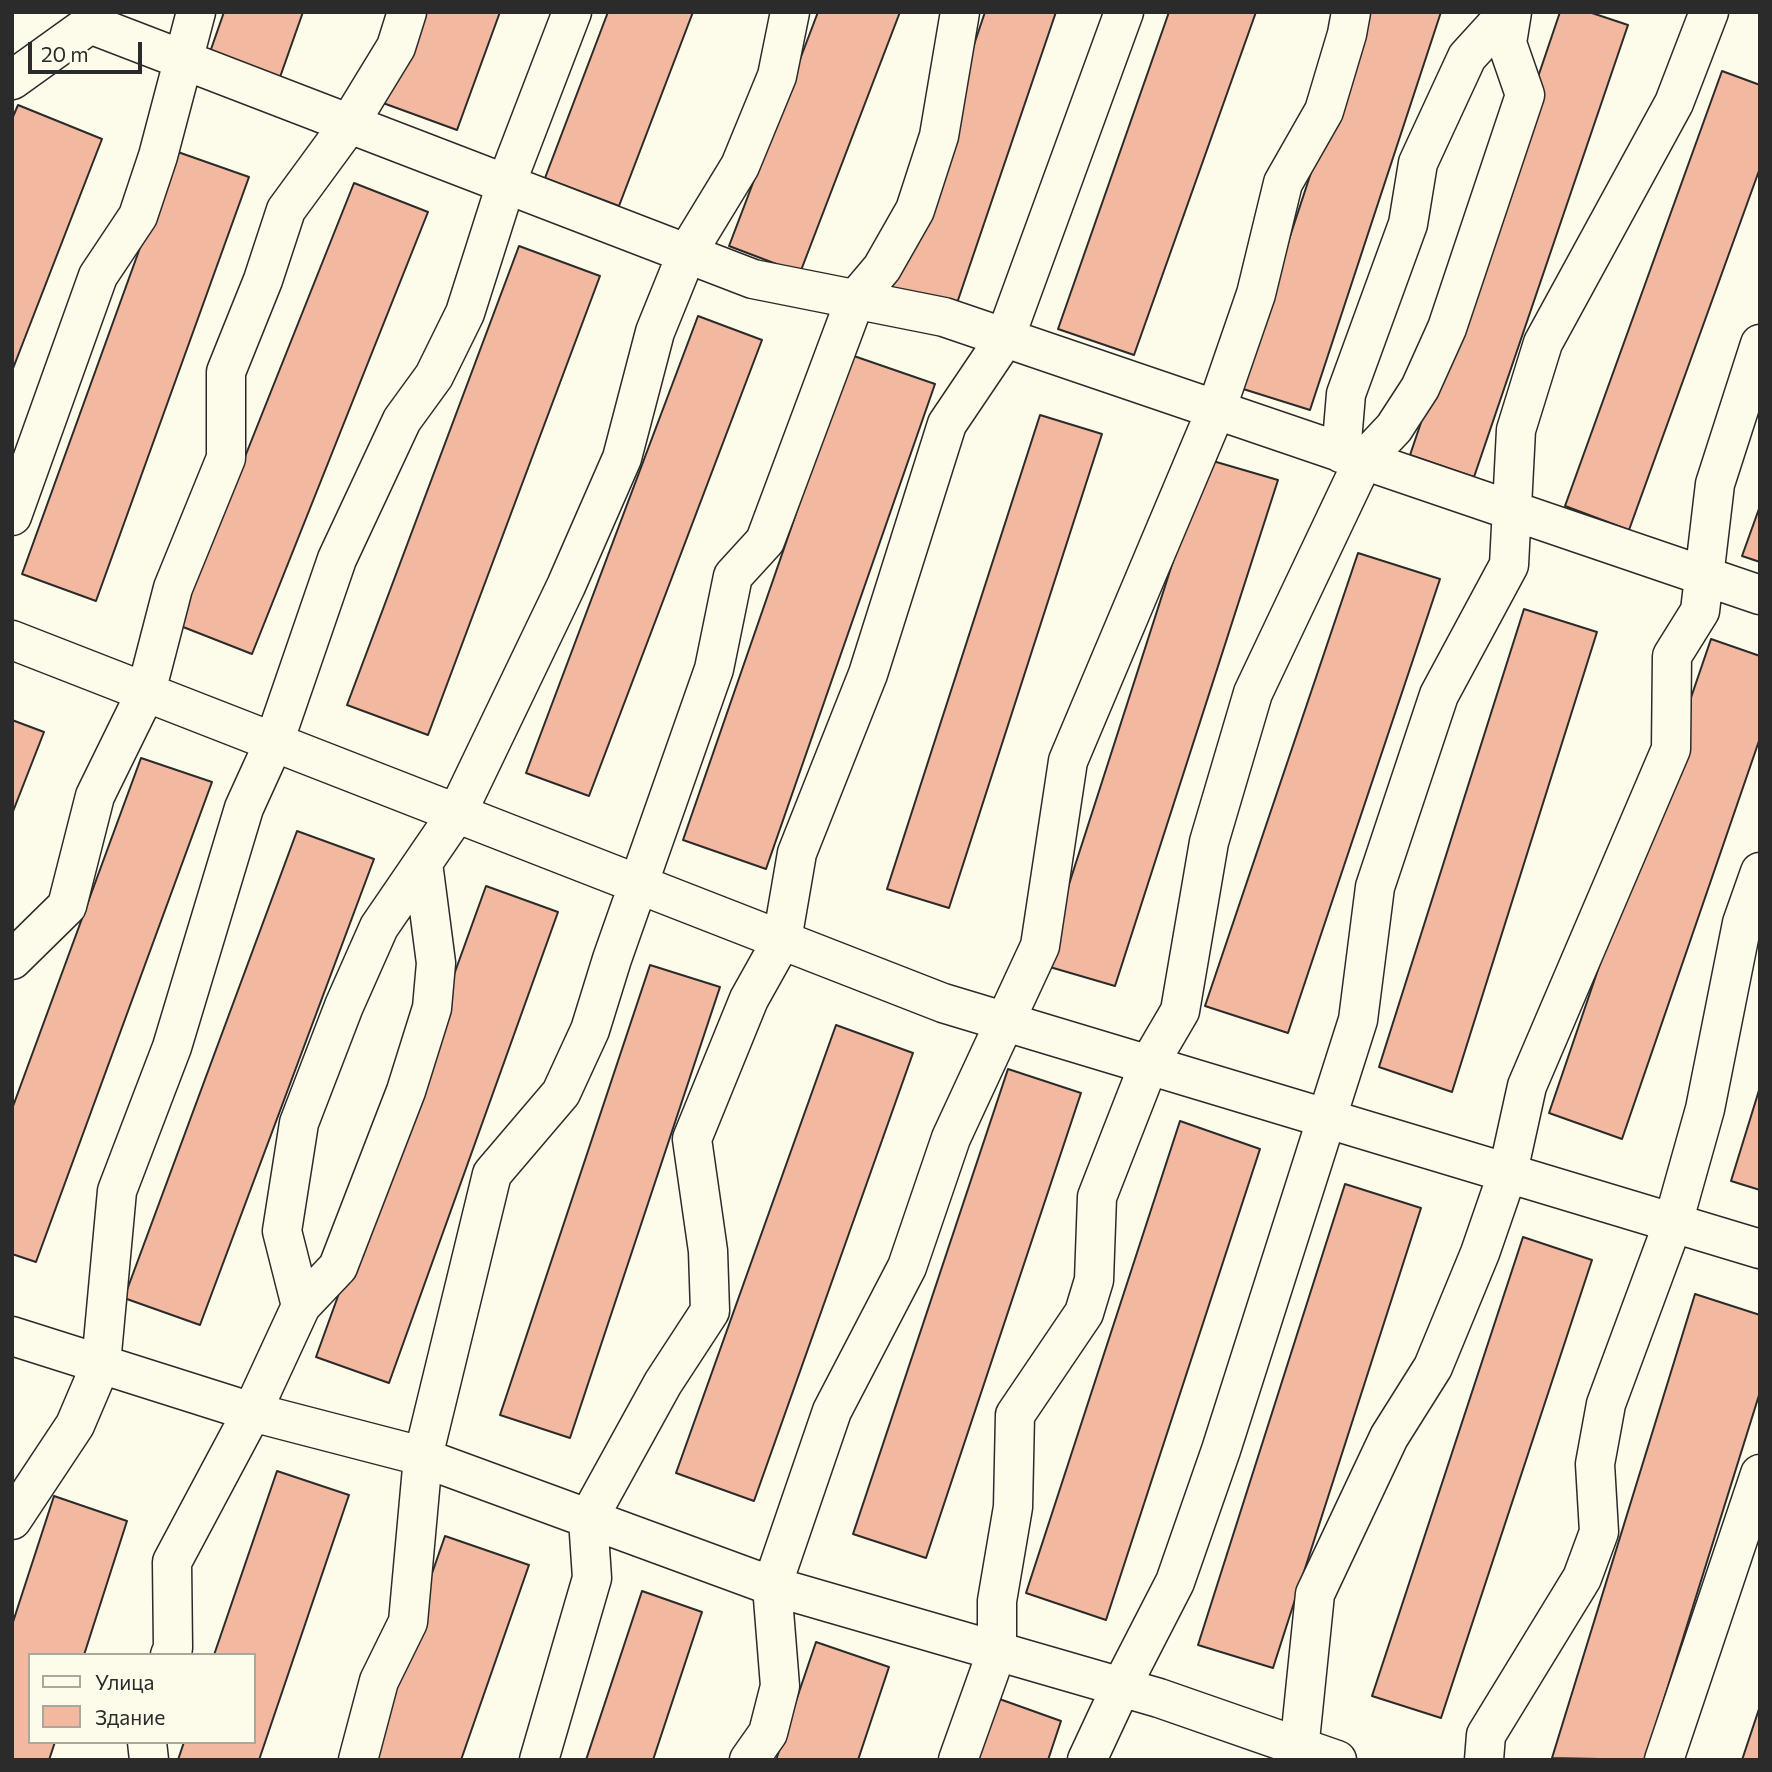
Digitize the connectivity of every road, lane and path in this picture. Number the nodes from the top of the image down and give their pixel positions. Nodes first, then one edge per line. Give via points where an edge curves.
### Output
1 (197, 12) edge
2 (407, 12) edge
3 (572, 12) edge
4 (790, 12) edge
5 (960, 12) edge
6 (1124, 12) edge
7 (1351, 12) edge
8 (1510, 12) edge
9 (1709, 12) edge
10 (182, 59) junction
11 (12, 80) edge
12 (349, 124) junction
13 (506, 184) junction
14 (687, 253) junction
15 (855, 300) junction
16 (1005, 338) junction
17 (1760, 344) edge
18 (1216, 410) junction
19 (1352, 457) junction
20 (1513, 511) junction
21 (12, 516) edge
22 (1705, 576) junction
23 (1760, 595) edge
24 (12, 640) edge
25 (146, 692) junction
26 (274, 742) junction
27 (457, 813) junction
28 (424, 863) junction
29 (1760, 872) edge
30 (640, 884) junction
31 (782, 940) junction
32 (12, 960) edge
33 (1007, 1022) junction
34 (1149, 1064) junction
35 (1327, 1118) junction
36 (1508, 1172) junction
37 (1673, 1223) junction
38 (1760, 1248) edge
39 (301, 1306) junction
40 (12, 1336) edge
41 (101, 1364) junction
42 (252, 1412) junction
43 (423, 1457) junction
44 (1760, 1474) edge
45 (588, 1519) junction
46 (12, 1520) edge
47 (772, 1586) junction
48 (997, 1651) junction
49 (171, 1653) edge
50 (1121, 1686) junction
51 (1299, 1753) edge
52 (358, 1760) edge
53 (539, 1760) edge
54 (749, 1760) edge
55 (958, 1760) edge
56 (1087, 1760) edge
57 (1336, 1760) edge
58 (1484, 1760) edge
59 (1664, 1760) edge

1 - 10 lane
2 - 12 lane via 396,47
3 - 13 lane
4 - 14 lane via 777,76 740,166
5 - 15 lane via 939,136 915,210 882,268
6 - 16 lane
7 - 18 lane via 1324,111 1283,183 1256,294
8 - 19 lane via 1466,57 1418,163 1408,224 1346,394
8 - 19 lane via 1507,43 1525,95 1447,328 1420,388 1394,428
9 - 20 lane via 1674,103 1543,343 1516,430
10 - 11 lane via 90,24
10 - 12 lane
10 - 21 lane via 138,216 98,276
12 - 13 lane
12 - 25 lane via 286,210 226,372 226,458 173,588
13 - 14 lane
13 - 26 lane via 464,313 434,376 402,420 337,559
14 - 15 lane via 753,279
14 - 27 lane via 655,332 622,458
15 - 16 lane via 944,317
15 - 30 lane via 765,541 733,576 714,669
16 - 18 lane
16 - 31 lane via 947,424 868,674 797,853
17 - 22 lane via 1715,484
18 - 19 lane
18 - 33 lane via 1068,761 1040,946
19 - 20 lane
19 - 34 lane via 1253,693 1209,842 1180,1011
20 - 22 lane
20 - 35 lane via 1509,565 1439,695 1375,887 1358,1020
22 - 23 lane
22 - 36 lane via 1700,611 1672,656 1671,749 1527,1086
24 - 25 lane
25 - 26 lane
25 - 32 lane via 95,796 67,906
26 - 27 lane
26 - 41 lane via 244,808 173,1046 117,1191
27 - 28 lane
27 - 30 lane
28 - 39 lane via 436,963 432,1008 406,1091 338,1267
28 - 39 lane via 379,927 299,1123 282,1231
29 - 37 lane via 1742,923 1705,1110
30 - 31 lane
30 - 43 lane via 590,1031 561,1093 492,1174
31 - 33 lane via 943,1003
31 - 45 lane via 749,999 692,1139 708,1251 710,1311 663,1383
33 - 34 lane
33 - 47 lane via 951,1138 907,1267 832,1411
34 - 35 lane
34 - 48 lane via 1097,1197 1094,1280 1083,1313 1014,1415 1013,1507 997,1601
35 - 36 lane
35 - 50 lane via 1175,1582
36 - 37 lane
36 - 51 lane via 1433,1367 1389,1437 1315,1594
37 - 38 lane
37 - 58 lane via 1606,1404 1595,1464 1599,1532 1582,1578 1486,1735
39 - 42 lane
40 - 41 lane
41 - 42 lane
41 - 46 lane via 75,1425
42 - 43 lane
42 - 49 lane via 172,1562
43 - 45 lane
43 - 52 lane via 408,1622 379,1681
44 - 59 lane
45 - 47 lane
45 - 53 lane via 592,1578
47 - 48 lane
47 - 54 lane via 780,1686 768,1733
48 - 50 lane
48 - 55 lane
50 - 51 lane
50 - 56 lane
51 - 57 lane

